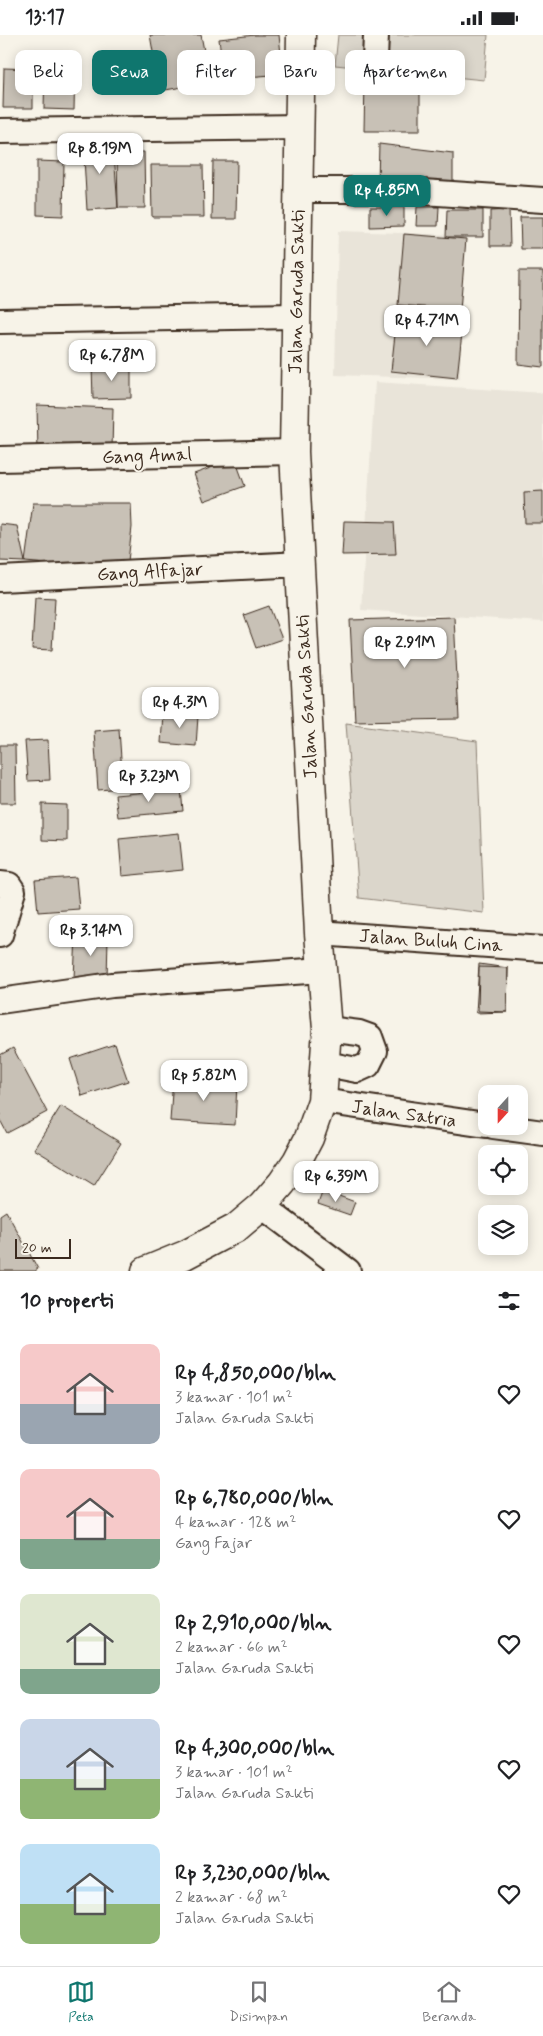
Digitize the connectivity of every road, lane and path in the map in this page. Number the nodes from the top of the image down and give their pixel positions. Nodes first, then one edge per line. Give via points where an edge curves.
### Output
1 (302, 35) edge
2 (376, 35) edge
3 (375, 50) edge
4 (300, 127) junction
5 (0, 131) edge
6 (298, 189) junction
7 (543, 200) edge
8 (295, 316) junction
9 (0, 321) edge
10 (294, 452) junction
11 (0, 459) edge
12 (301, 565) junction
13 (0, 579) edge
14 (0, 883) edge
15 (319, 933) junction
16 (0, 935) edge
17 (543, 949) edge
18 (322, 970) junction
19 (0, 1001) edge
20 (327, 1029) junction
21 (326, 1064) junction
22 (322, 1101) junction
23 (478, 1124) edge
24 (528, 1131) edge
25 (543, 1133) edge
26 (262, 1206) junction
27 (188, 1263) edge
28 (146, 1271) edge
29 (348, 1271) edge

1 - 4 highway, Jalan Garuda Sakti
2 - 3 street
4 - 5 street
4 - 6 highway, Jalan Garuda Sakti
6 - 7 street
6 - 8 highway, Jalan Garuda Sakti
8 - 9 street
8 - 10 highway, Jalan Garuda Sakti
10 - 11 street, Gang Amal
10 - 12 highway, Jalan Garuda Sakti
12 - 13 street, Gang Alfajar
12 - 15 highway, Jalan Garuda Sakti
14 - 16 street via 9,885 13,891
15 - 17 street, Jalan Buluh Cina
15 - 18 highway, Jalan Garuda Sakti
18 - 19 street via 112,985
18 - 20 highway, Jalan Garuda Sakti
20 - 21 highway, Jalan Garuda Sakti
20 - 21 street via 370,1037 375,1051 368,1065 357,1070
21 - 22 highway, Jalan Garuda Sakti
22 - 23 street, Jalan Satria
22 - 26 highway, Jalan Garuda Sakti via 297,1161
24 - 25 street
26 - 27 highway, Jalan Garuda Sakti
26 - 29 street
27 - 28 highway, Jalan Garuda Sakti

